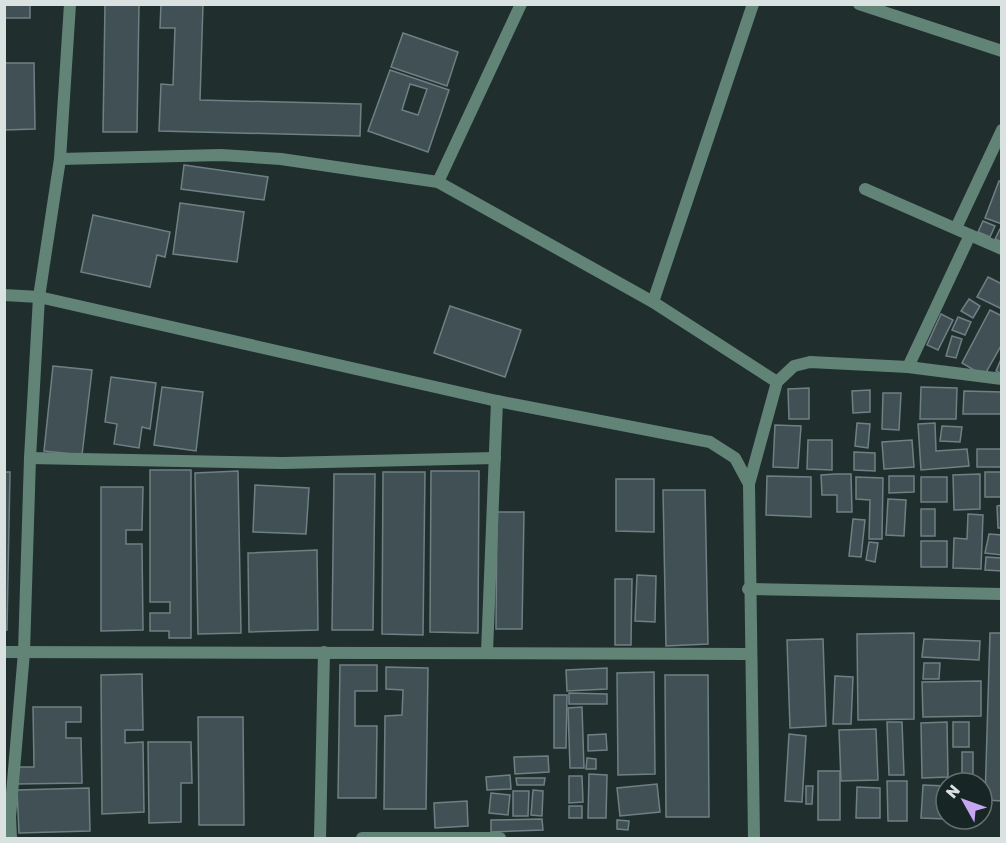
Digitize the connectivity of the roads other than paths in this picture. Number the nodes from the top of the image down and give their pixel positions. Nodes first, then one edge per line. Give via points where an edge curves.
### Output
1 (70, 4) edge
2 (521, 4) edge
3 (753, 4) edge
4 (859, 4) edge
5 (1002, 51) edge
6 (1002, 129) edge
7 (60, 159) junction
8 (438, 182) junction
9 (865, 189) dead end
10 (956, 228) junction
11 (970, 235) junction
12 (1002, 249) edge
13 (4, 295) edge
14 (39, 297) junction
15 (653, 302) junction
16 (908, 366) junction
17 (1002, 379) edge
18 (777, 382) junction
19 (497, 401) junction
20 (30, 458) junction
21 (495, 458) junction
22 (748, 484) junction
23 (748, 589) junction
24 (1002, 594) edge
25 (4, 651) edge
26 (24, 652) junction
27 (324, 652) junction
28 (487, 652) junction
29 (750, 654) junction
30 (11, 838) edge
31 (320, 838) edge
32 (362, 838) edge
33 (500, 838) edge
34 (754, 838) edge

1 - 7 street
2 - 8 street
3 - 15 street
4 - 5 street
6 - 10 street
7 - 8 street via 221,155 281,159
7 - 14 street
8 - 15 street
9 - 10 street
10 - 11 street
11 - 12 street
11 - 16 street
13 - 14 street
14 - 19 street
14 - 20 street
15 - 18 street
16 - 17 street
16 - 18 street via 810,362 794,366
18 - 22 street
19 - 21 street
19 - 22 street via 710,442 735,458
20 - 21 street via 283,463
20 - 26 street
21 - 28 street
22 - 23 street
23 - 24 street
23 - 29 street
25 - 26 street
26 - 27 street
26 - 30 street
27 - 28 street
27 - 31 street
28 - 29 street
29 - 34 street
32 - 33 street

